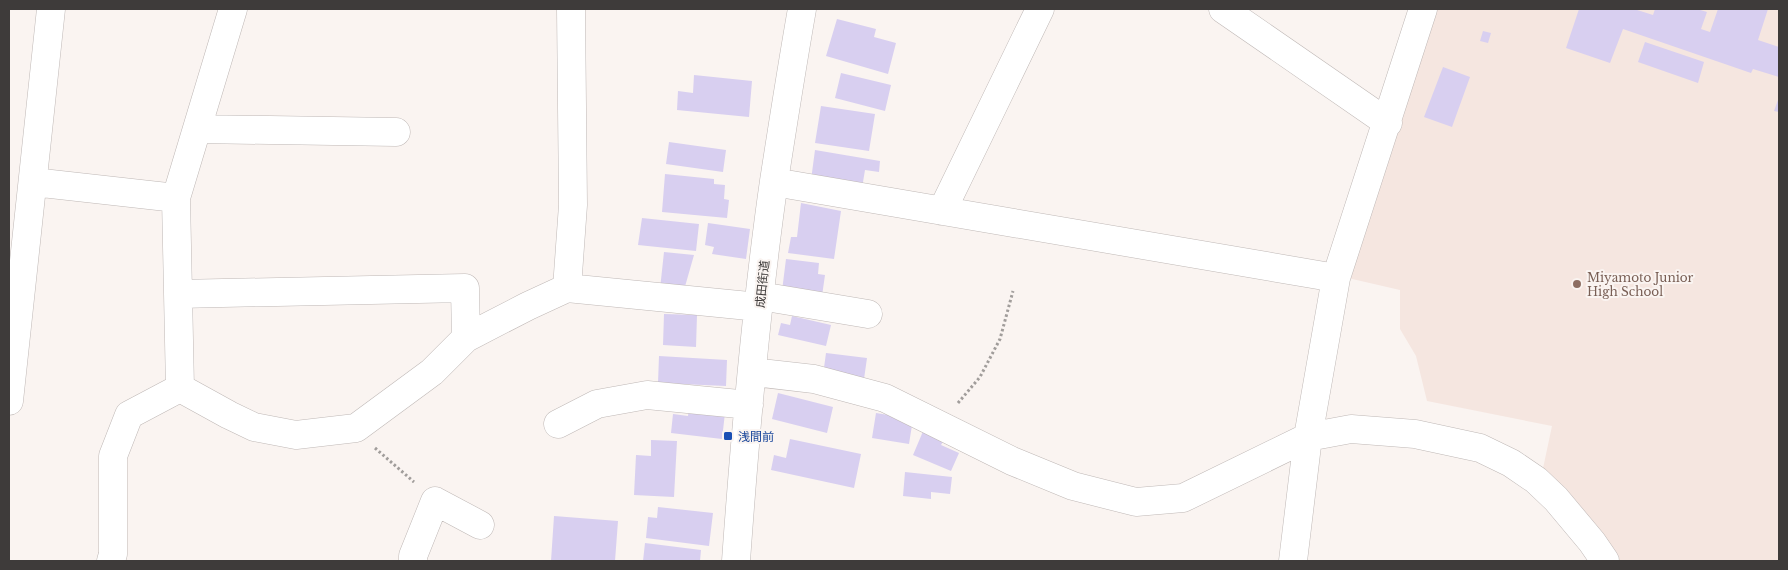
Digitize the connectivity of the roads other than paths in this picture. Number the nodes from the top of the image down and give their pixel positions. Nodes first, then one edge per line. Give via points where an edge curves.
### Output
1 (52, 9) edge
2 (233, 9) edge
3 (571, 9) edge
4 (802, 9) edge
5 (1040, 9) edge
6 (1223, 9) edge
7 (1424, 9) edge
8 (1388, 123) junction
9 (197, 130) junction
10 (396, 132) dead end
11 (33, 182) junction
12 (774, 182) junction
13 (176, 198) junction
14 (942, 211) junction
15 (1336, 278) junction
16 (567, 288) junction
17 (178, 294) junction
18 (760, 301) junction
19 (868, 314) dead end
20 (466, 338) junction
21 (752, 372) junction
22 (180, 388) junction
23 (9, 402) edge
24 (749, 405) junction
25 (558, 424) dead end
26 (1308, 437) junction
27 (480, 524) dead end
28 (111, 561) edge
29 (413, 561) edge
30 (736, 561) edge
31 (1293, 561) edge
32 (1605, 561) edge

1 - 11 street
2 - 9 street
3 - 16 street via 573,205
4 - 12 street, 成田街道
5 - 14 street
6 - 8 street
7 - 8 street
8 - 15 street
9 - 10 street
9 - 13 street
11 - 13 street
11 - 23 street
12 - 14 street
12 - 18 street, 成田街道
13 - 17 street
14 - 15 street
15 - 26 street
16 - 18 street
16 - 20 street
17 - 20 street via 465,288
17 - 22 street
18 - 19 street
18 - 21 street, 成田街道
20 - 22 street via 432,372 356,428 296,435 254,427
21 - 24 street, 成田街道
21 - 26 street via 814,379 885,398 1012,461 1072,486 1136,502 1183,498
22 - 28 street via 130,415 113,456
24 - 25 street via 647,395 597,404
24 - 30 street, 成田街道
26 - 31 street
26 - 32 street via 1350,430 1415,434 1480,448 1536,480 1556,499
27 - 29 street via 435,501

